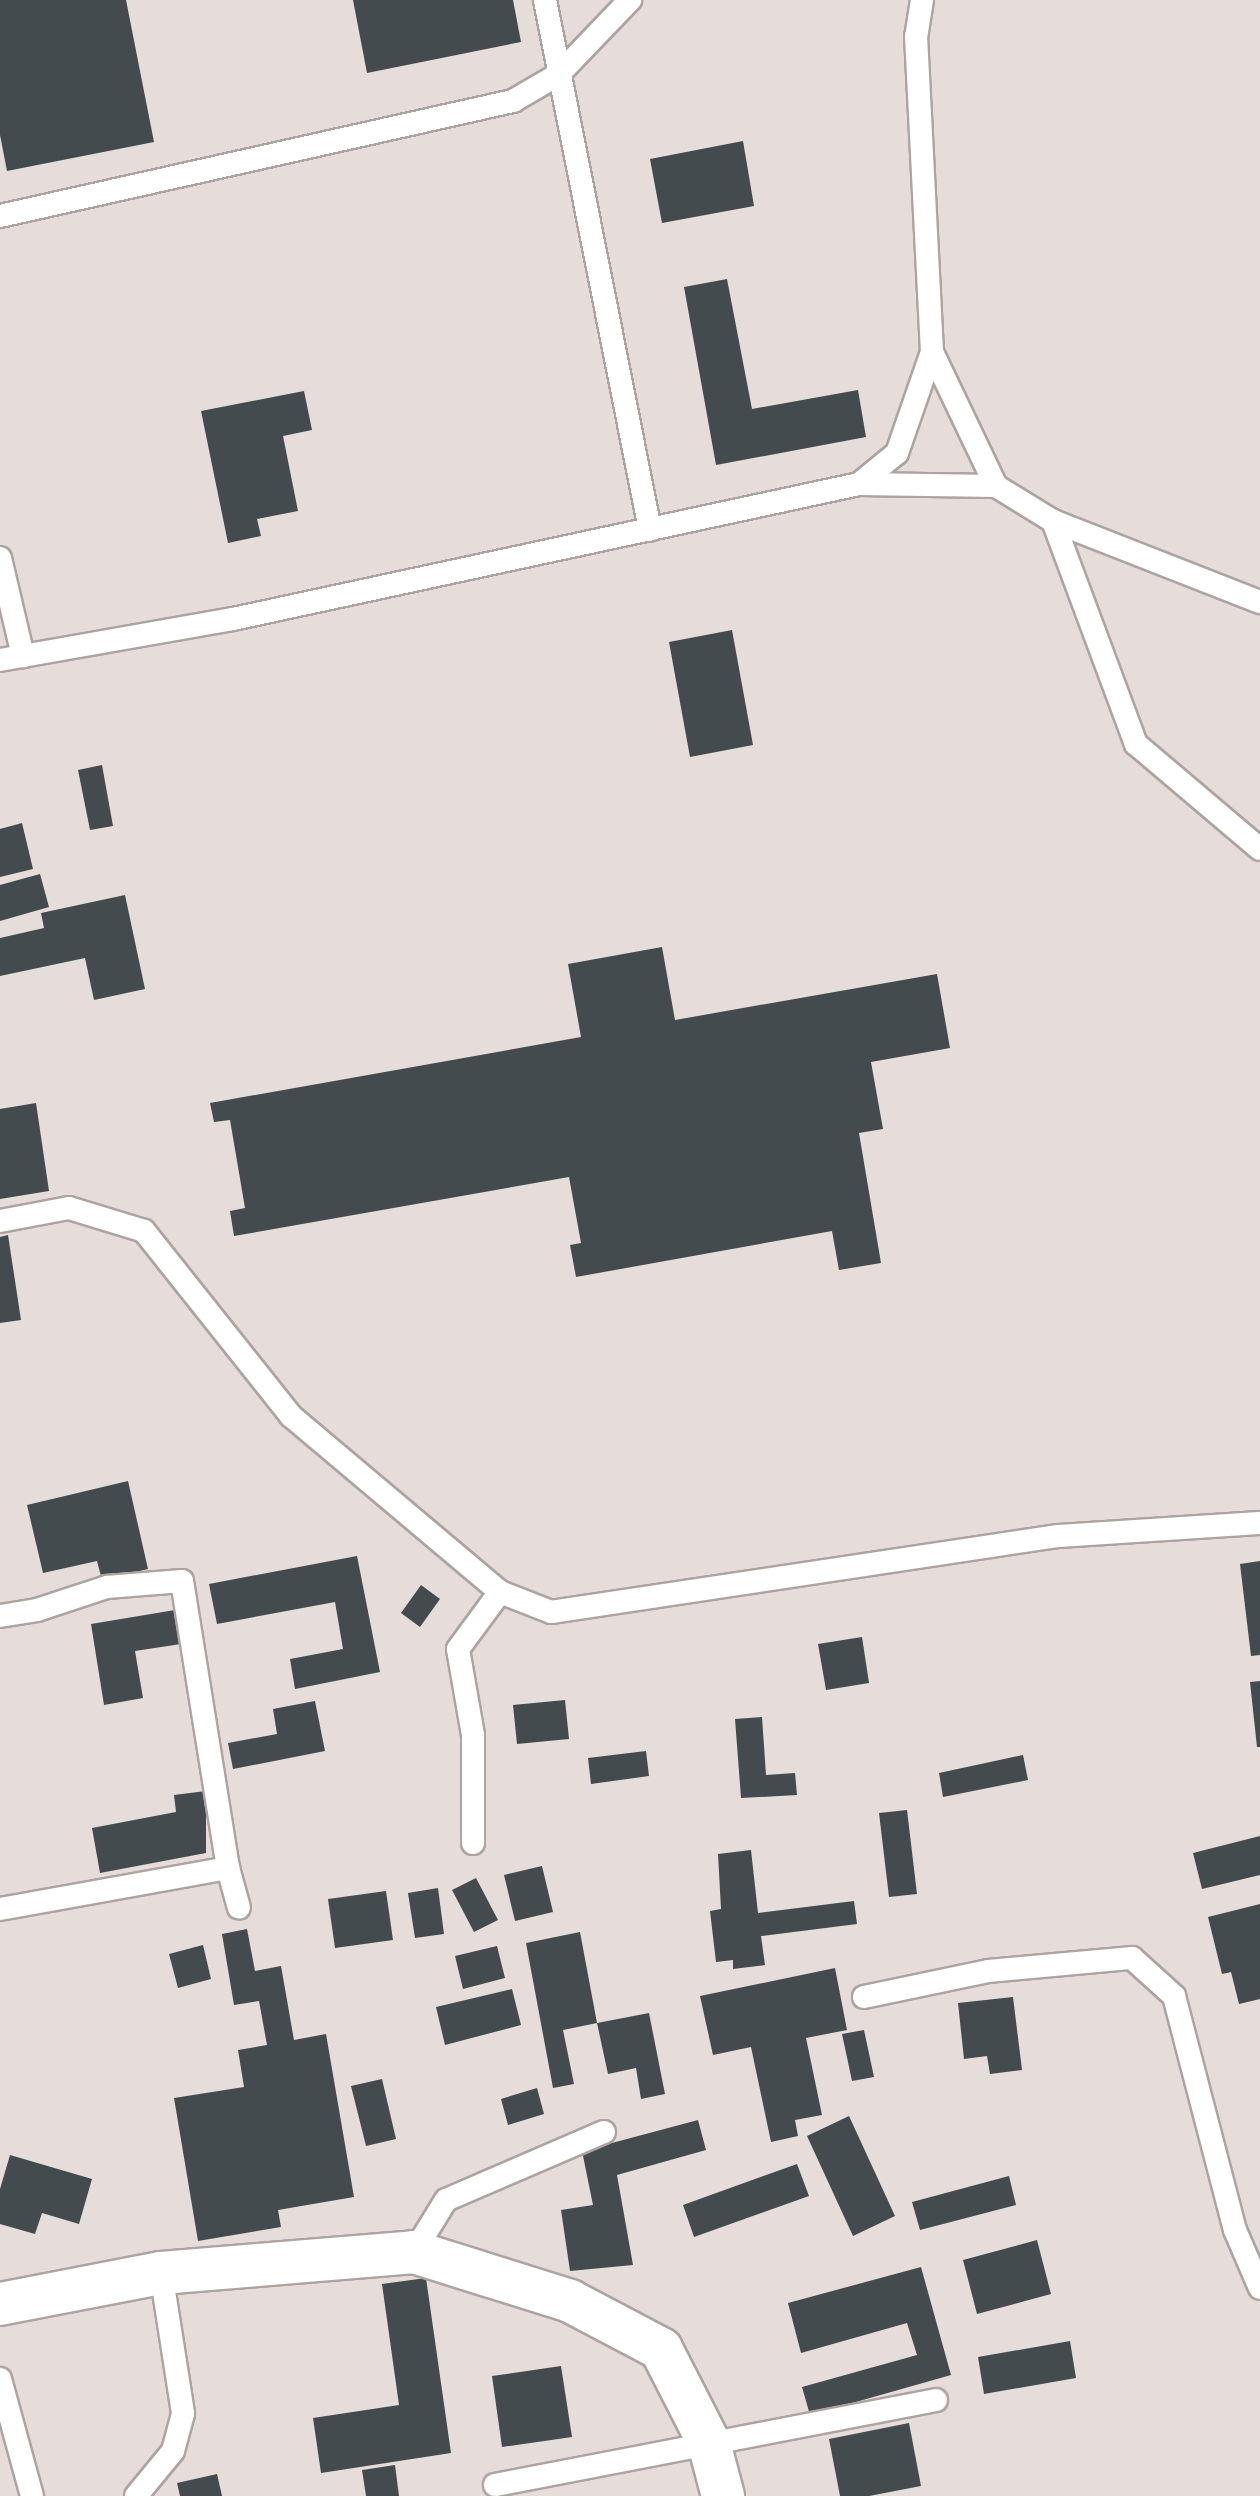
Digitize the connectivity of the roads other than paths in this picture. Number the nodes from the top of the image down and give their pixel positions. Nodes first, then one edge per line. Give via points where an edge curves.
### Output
1 (545, 0) edge
2 (630, 0) edge
3 (922, 0) edge
4 (559, 74) junction
5 (0, 216) edge
6 (932, 352) junction
7 (859, 484) junction
8 (996, 486) junction
9 (1053, 521) junction
10 (650, 530) junction
11 (0, 558) edge
12 (1260, 602) edge
13 (11, 658) edge
14 (1260, 849) edge
15 (0, 1221) edge
16 (1260, 1523) edge
17 (500, 1592) junction
18 (0, 1616) edge
19 (473, 1843) dead end
20 (228, 1868) junction
21 (239, 1908) dead end
22 (0, 1909) edge
23 (864, 1997) dead end
24 (604, 2132) dead end
25 (414, 2252) junction
26 (161, 2273) junction
27 (1260, 2288) edge
28 (0, 2304) edge
29 (0, 2379) edge
30 (936, 2400) dead end
31 (709, 2444) junction
32 (495, 2486) dead end
33 (32, 2496) edge
34 (136, 2496) edge
35 (723, 2496) edge

1 - 4 lane
2 - 4 lane
3 - 6 lane via 916,36
4 - 5 lane via 513,101
4 - 10 lane
6 - 7 lane via 897,453
6 - 8 lane
7 - 8 lane
7 - 10 lane
8 - 9 lane
9 - 12 lane
9 - 14 lane via 1136,744
10 - 13 lane via 233,620
11 - 13 lane
15 - 17 lane via 69,1208 144,1231 292,1416
16 - 17 lane via 1058,1536 551,1612
17 - 19 lane via 458,1648 473,1735
18 - 20 lane via 107,1587 182,1581
20 - 21 lane
20 - 22 lane
23 - 27 lane via 988,1970 1132,1958 1174,1996 1235,2230
24 - 25 lane via 446,2200
25 - 26 street
25 - 31 street via 570,2301 662,2350
26 - 28 street
26 - 34 lane via 183,2413 172,2451
29 - 33 lane
30 - 31 lane
31 - 32 lane
31 - 35 street

